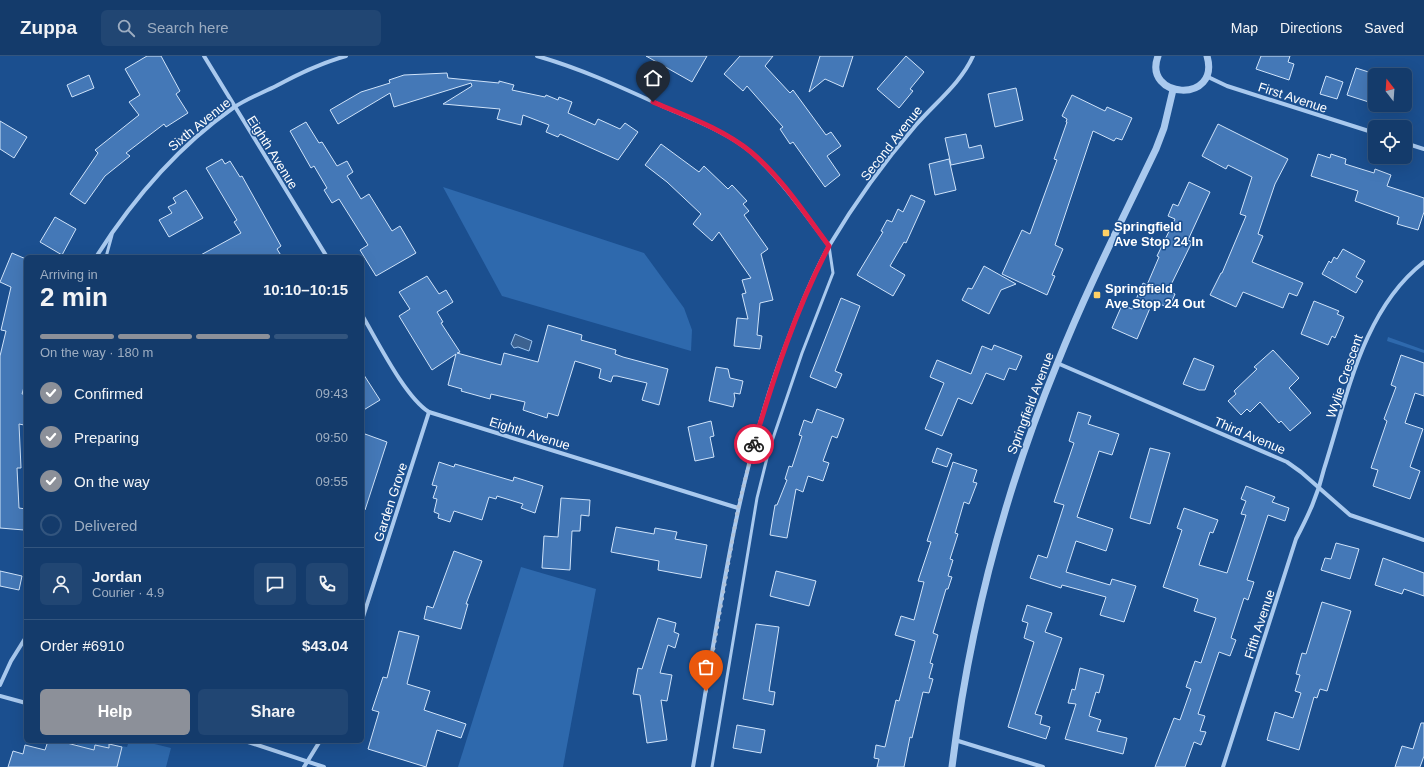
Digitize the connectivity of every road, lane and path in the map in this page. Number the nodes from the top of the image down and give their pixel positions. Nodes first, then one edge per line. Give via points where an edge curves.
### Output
1 (204, 56) edge
2 (346, 56) edge
3 (537, 56) edge
4 (973, 56) edge
5 (1158, 56) edge
6 (1207, 56) edge
7 (1206, 76) junction
8 (1173, 90) junction
9 (234, 107) junction
10 (1368, 131) edge
11 (1412, 145) edge
12 (1424, 149) edge
13 (112, 231) junction
14 (829, 246) junction
15 (97, 255) edge
16 (106, 255) edge
17 (326, 255) edge
18 (1424, 262) edge
19 (364, 318) edge
20 (1057, 362) junction
21 (429, 412) junction
22 (1320, 489) junction
23 (738, 508) junction
24 (1424, 540) edge
25 (364, 614) edge
26 (24, 640) edge
27 (24, 645) edge
28 (20, 646) junction
29 (0, 685) edge
30 (0, 696) edge
31 (24, 702) edge
32 (955, 740) junction
33 (251, 743) edge
34 (319, 743) edge
35 (308, 762) junction
36 (304, 767) edge
37 (324, 767) edge
38 (693, 767) edge
39 (712, 767) edge
40 (952, 767) edge
41 (1043, 767) edge
42 (1223, 767) edge

1 - 9 street, Eighth Avenue
2 - 9 street, Sixth Avenue via 298,74
3 - 14 street via 613,84 728,137 767,168
4 - 14 street, Second Avenue via 964,72 880,170
5 - 8 street via 1158,74
6 - 7 street via 1209,64
7 - 8 street via 1196,88
7 - 10 street, First Avenue via 1226,86
8 - 20 street, Springfield Avenue via 1156,149
9 - 13 street, Sixth Avenue via 164,166
9 - 17 street, Eighth Avenue
11 - 12 street
13 - 15 street, Sixth Avenue
13 - 16 lane, Sixth Avenue
14 - 23 street, Second Avenue via 800,307 780,360 752,451
14 - 39 lane via 833,273 794,375 769,450 757,498
18 - 22 street, Wylie Crescent via 1386,302 1363,344
19 - 21 street, Eighth Avenue via 409,392
20 - 22 street, Third Avenue via 1287,462
20 - 32 street, Springfield Avenue via 1020,462 1002,520 973,637
21 - 23 street, Eighth Avenue
21 - 25 street, Garden Grove
22 - 24 street, Third Avenue via 1350,515
22 - 42 street, Fifth Avenue via 1296,539
23 - 38 street, Second Avenue
26 - 28 street
27 - 28 lane
28 - 29 street
30 - 31 street
32 - 40 street, Springfield Avenue
32 - 41 street
33 - 35 street
34 - 35 street
35 - 36 street
35 - 37 street

